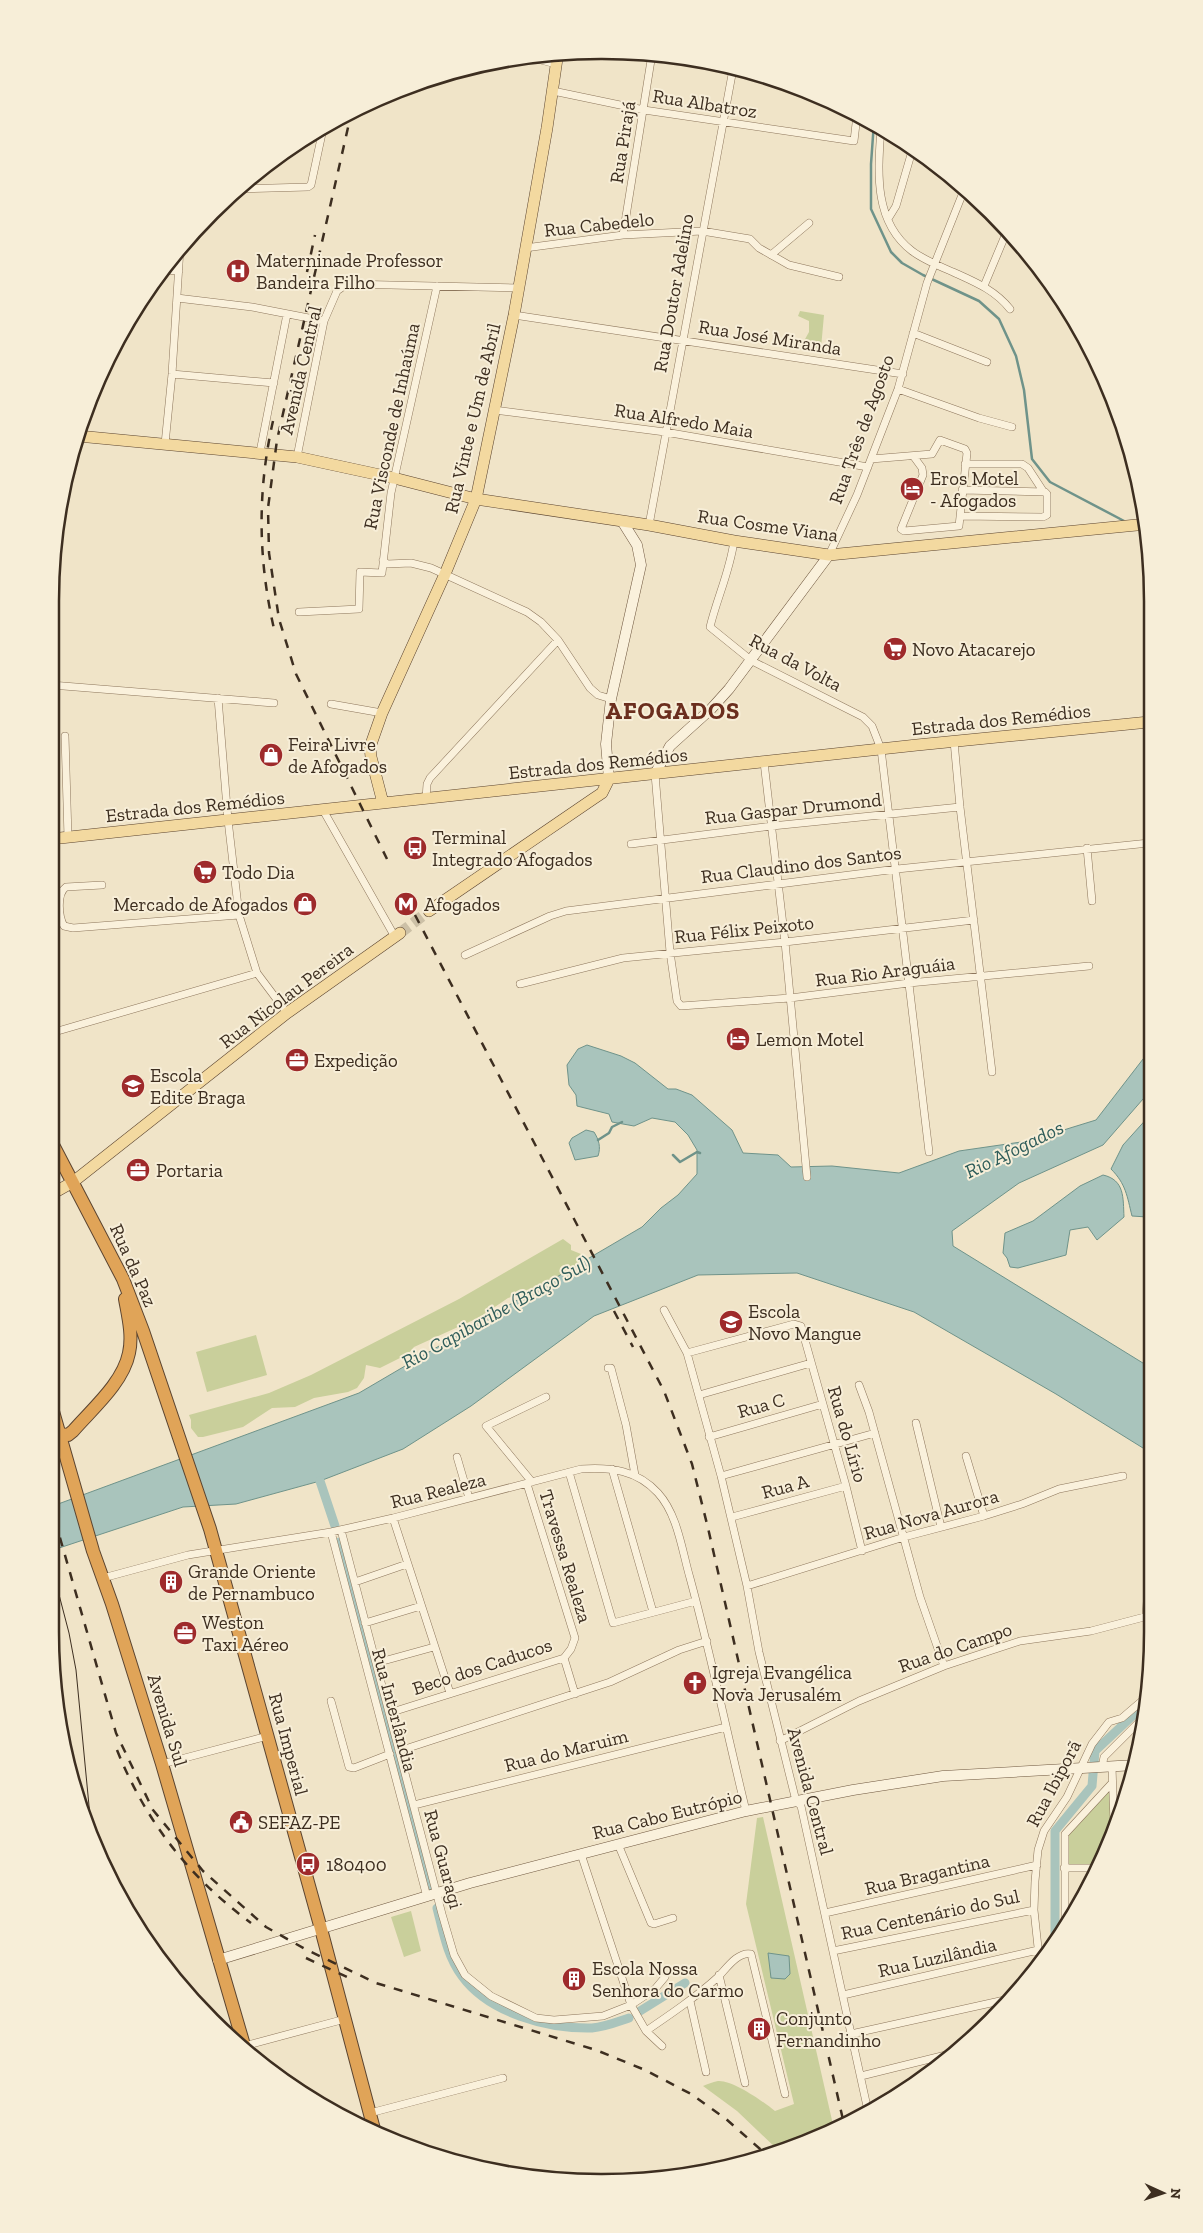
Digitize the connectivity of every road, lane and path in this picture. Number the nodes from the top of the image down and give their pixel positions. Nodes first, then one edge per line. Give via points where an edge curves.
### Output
1 (557, 61) edge
2 (651, 61) edge
3 (732, 75) edge
4 (553, 91) junction
5 (644, 110) junction
6 (722, 122) junction
7 (856, 122) edge
8 (321, 136) edge
9 (881, 136) edge
10 (911, 156) edge
11 (249, 189) edge
12 (962, 196) edge
13 (888, 219) junction
14 (809, 223) dead end
15 (702, 231) junction
16 (623, 235) junction
17 (1004, 238) edge
18 (525, 248) junction
19 (772, 256) junction
20 (179, 261) edge
21 (934, 267) junction
22 (171, 270) edge
23 (179, 271) junction
24 (839, 277) dead end
25 (437, 286) junction
26 (984, 286) junction
27 (518, 288) junction
28 (177, 298) junction
29 (1010, 309) dead end
30 (287, 314) junction
31 (514, 315) junction
32 (324, 321) junction
33 (913, 333) junction
34 (682, 340) junction
35 (987, 362) dead end
36 (172, 374) junction
37 (902, 374) junction
38 (274, 383) junction
39 (898, 389) junction
40 (494, 410) junction
41 (1012, 427) dead end
42 (665, 432) junction
43 (85, 437) edge
44 (164, 444) junction
45 (260, 452) junction
46 (297, 457) junction
47 (914, 457) junction
48 (871, 460) junction
49 (965, 464) junction
50 (868, 467) junction
51 (394, 478) junction
52 (962, 490) junction
53 (1043, 491) junction
54 (476, 499) junction
55 (961, 516) junction
56 (622, 520) junction
57 (649, 524) junction
58 (1139, 526) edge
59 (734, 542) junction
60 (829, 555) junction
61 (383, 560) junction
62 (445, 574) junction
63 (299, 612) dead end
64 (558, 640) junction
65 (752, 660) junction
66 (59, 686) edge
67 (218, 698) junction
68 (611, 699) junction
69 (274, 703) dead end
70 (331, 704) dead end
71 (382, 713) junction
72 (1144, 722) edge
73 (65, 736) dead end
74 (954, 741) junction
75 (881, 749) junction
76 (764, 762) junction
77 (655, 774) junction
78 (609, 779) junction
79 (426, 799) junction
80 (383, 803) junction
81 (960, 807) junction
82 (323, 810) junction
83 (890, 814) junction
84 (228, 820) junction
85 (772, 826) junction
86 (68, 838) junction
87 (59, 839) edge
88 (662, 839) junction
89 (1144, 843) edge
90 (631, 844) dead end
91 (1087, 848) junction
92 (966, 862) junction
93 (897, 869) junction
94 (778, 884) junction
95 (102, 885) dead end
96 (666, 897) junction
97 (1092, 901) dead end
98 (429, 911) tunnel mouth
99 (239, 915) junction
100 (974, 920) junction
101 (902, 928) junction
102 (397, 935) joint
103 (785, 942) junction
104 (670, 952) junction
105 (465, 955) dead end
106 (1089, 966) dead end
107 (257, 972) junction
108 (980, 976) junction
109 (520, 984) dead end
110 (909, 984) junction
111 (790, 998) junction
112 (287, 1013) junction
113 (59, 1032) edge
114 (992, 1072) dead end
115 (929, 1152) dead end
116 (59, 1157) edge
117 (807, 1177) dead end
118 (73, 1182) junction
119 (59, 1190) edge
120 (123, 1279) junction
121 (664, 1310) dead end
122 (687, 1353) junction
123 (811, 1363) junction
124 (608, 1368) dead end
125 (859, 1385) dead end
126 (699, 1395) junction
127 (546, 1397) dead end
128 (823, 1404) junction
129 (916, 1423) dead end
130 (59, 1431) edge
131 (875, 1433) junction
132 (60, 1434) junction
133 (709, 1437) junction
134 (834, 1444) junction
135 (966, 1456) dead end
136 (457, 1457) dead end
137 (612, 1469) junction
138 (569, 1472) junction
139 (635, 1475) junction
140 (721, 1476) junction
141 (1123, 1476) dead end
142 (529, 1483) junction
143 (846, 1486) junction
144 (469, 1498) junction
145 (984, 1516) junction
146 (732, 1517) junction
147 (393, 1518) junction
148 (941, 1528) junction
149 (210, 1529) joint
150 (341, 1530) junction
151 (331, 1532) junction
152 (904, 1537) junction
153 (862, 1551) junction
154 (217, 1552) junction
155 (407, 1564) junction
156 (103, 1578) junction
157 (355, 1582) junction
158 (747, 1586) junction
159 (696, 1601) junction
160 (421, 1606) junction
161 (653, 1612) junction
162 (1144, 1617) edge
163 (365, 1622) junction
164 (575, 1638) joint
165 (707, 1640) junction
166 (434, 1648) junction
167 (564, 1658) junction
168 (376, 1664) junction
169 (944, 1666) junction
170 (450, 1692) junction
171 (575, 1694) junction
172 (331, 1702) dead end
173 (1140, 1703) edge
174 (389, 1713) junction
175 (1136, 1725) edge
176 (726, 1727) junction
177 (268, 1736) junction
178 (780, 1741) junction
179 (399, 1751) junction
180 (390, 1754) junction
181 (162, 1764) junction
182 (1127, 1766) edge
183 (1107, 1767) junction
184 (1080, 1768) junction
185 (1112, 1783) junction
186 (796, 1801) junction
187 (414, 1805) junction
188 (1113, 1810) edge
189 (746, 1811) junction
190 (618, 1844) junction
191 (581, 1854) junction
192 (1037, 1865) junction
193 (1064, 1868) junction
194 (1090, 1868) edge
195 (432, 1895) junction
196 (1034, 1910) junction
197 (824, 1913) junction
198 (1065, 1914) edge
199 (673, 1918) dead end
200 (321, 1929) junction
201 (1038, 1950) junction
202 (833, 1951) junction
203 (1038, 1953) edge
204 (218, 1960) junction
205 (719, 1975) junction
206 (665, 1977) dead end
207 (842, 1995) junction
208 (690, 2001) junction
209 (998, 2001) edge
210 (631, 2006) junction
211 (345, 2019) junction
212 (646, 2031) junction
213 (851, 2034) junction
214 (242, 2038) edge
215 (662, 2046) dead end
216 (252, 2047) edge
217 (938, 2057) edge
218 (706, 2072) dead end
219 (861, 2076) junction
220 (503, 2078) dead end
221 (745, 2083) dead end
222 (785, 2094) dead end
223 (867, 2105) edge
224 (370, 2113) junction
225 (373, 2123) edge

1 - 4 main road, Rua Vinte e Um de Abril
2 - 5 street, Rua Pirajá
3 - 6 street, Rua Doutor Adelino
4 - 5 street, Rua Albatroz
4 - 18 main road, Rua Vinte e Um de Abril
5 - 6 street, Rua Albatroz
5 - 16 street, Rua Pirajá
6 - 7 street, Rua Albatroz via 854,141
6 - 15 street, Rua Doutor Adelino
8 - 11 street via 311,185 305,189
9 - 13 street via 880,198
10 - 13 street via 896,206
12 - 21 street, Rua Três de Agosto
13 - 21 street via 904,244
14 - 19 street
15 - 16 street, Rua Cabedelo
15 - 19 street, Rua Cabedelo via 750,239
15 - 34 street, Rua Doutor Adelino
16 - 18 street, Rua Cabedelo
17 - 26 street
18 - 27 main road, Rua Vinte e Um de Abril
19 - 24 street, Rua Cabedelo via 789,265
20 - 23 street
21 - 26 street
21 - 33 street, Rua Três de Agosto
22 - 23 street
23 - 28 street
25 - 27 street
25 - 32 street, Avenida Central via 347,284 337,291
25 - 51 street, Rua Visconde de Inhaúma
26 - 29 street
27 - 31 main road, Rua Vinte e Um de Abril
28 - 30 street
28 - 36 street
30 - 32 street
30 - 38 street
31 - 34 street, Rua José Miranda
31 - 40 main road, Rua Vinte e Um de Abril
32 - 46 street, Avenida Central
33 - 35 street
33 - 37 street, Rua Três de Agosto
34 - 37 street, Rua José Miranda
34 - 42 street, Rua Doutor Adelino
36 - 38 street
36 - 44 street
37 - 39 street, Rua Três de Agosto
38 - 45 street
39 - 41 street
39 - 48 street, Rua Três de Agosto
40 - 42 street, Rua Alfredo Maia
40 - 54 main road, Rua Vinte e Um de Abril
42 - 50 street, Rua Alfredo Maia
42 - 57 street, Rua Doutor Adelino
43 - 44 main road, Rua Cosme Viana
44 - 45 main road, Rua Cosme Viana
45 - 46 main road, Rua Cosme Viana
46 - 51 main road, Rua Cosme Viana
47 - 48 street
47 - 49 street via 932,454 942,440 965,449
47 - 55 street via 923,475 901,524 902,530 959,526
48 - 50 street, Rua Três de Agosto
49 - 52 street
49 - 53 street via 1022,464
50 - 60 street, Rua Três de Agosto
51 - 54 main road, Rua Cosme Viana
51 - 61 street, Rua Visconde de Inhaúma
52 - 53 street
52 - 55 street
53 - 55 street via 1048,494 1047,515 1043,517
54 - 56 main road, Rua Cosme Viana
54 - 62 main road, Rua Vinte e Um de Abril
56 - 57 main road, Rua Cosme Viana
56 - 68 street via 637,545 641,565
57 - 59 main road, Rua Cosme Viana
58 - 60 main road, Rua Cosme Viana
59 - 60 main road, Rua Cosme Viana
59 - 65 street, Rua da Volta via 732,559 710,627
60 - 65 street, Rua Três de Agosto
61 - 62 street via 388,564 422,565
61 - 63 street, Rua Visconde de Inhaúma via 382,573 360,572 358,609
62 - 64 street via 527,612
62 - 71 main road, Rua Vinte e Um de Abril
64 - 68 street via 590,688
64 - 79 street via 430,778
65 - 75 street, Rua da Volta via 863,717 872,726
65 - 77 street, Rua Três de Agosto via 711,709 670,746
66 - 67 street
67 - 69 street
67 - 84 street
68 - 78 street via 606,744
70 - 71 street
71 - 80 main road, Rua Vinte e Um de Abril via 370,747
72 - 74 main road, Estrada dos Remédios
73 - 86 street
74 - 75 main road, Estrada dos Remédios
74 - 81 street
75 - 76 main road, Estrada dos Remédios
75 - 83 street, Rua da Volta
76 - 77 main road, Estrada dos Remédios
76 - 85 street
77 - 78 main road, Estrada dos Remédios
77 - 88 street
78 - 79 main road, Estrada dos Remédios
78 - 98 main road via 602,793 594,799
79 - 80 main road, Estrada dos Remédios
80 - 82 main road, Estrada dos Remédios
81 - 83 street, Rua Gaspar Drumond
81 - 92 street
82 - 84 main road, Estrada dos Remédios
82 - 102 street
83 - 85 street, Rua Gaspar Drumond
83 - 93 street, Rua da Volta
84 - 86 main road, Estrada dos Remédios
84 - 99 street
85 - 88 street, Rua Gaspar Drumond
85 - 94 street
86 - 87 main road, Estrada dos Remédios
88 - 90 street, Rua Gaspar Drumond
88 - 96 street
89 - 91 street, Rua Claudino dos Santos
91 - 92 street, Rua Claudino dos Santos
91 - 97 street
92 - 93 street, Rua Claudino dos Santos
92 - 100 street
93 - 94 street, Rua Claudino dos Santos
93 - 101 street, Rua da Volta
94 - 96 street, Rua Claudino dos Santos
94 - 103 street
95 - 99 street via 62,889 60,921 64,926 73,928
96 - 104 street
96 - 105 street, Rua Claudino dos Santos via 566,911
99 - 107 street
100 - 101 street, Rua Félix Peixoto
100 - 108 street
101 - 103 street, Rua Félix Peixoto
101 - 110 street, Rua da Volta
102 - 112 main road, Rua Nicolau Pereira
103 - 104 street, Rua Félix Peixoto
103 - 111 street
104 - 109 street, Rua Félix Peixoto via 622,958
104 - 111 street, Rua Rio Araguáia via 677,1000 681,1006
106 - 108 street, Rua Rio Araguáia
107 - 112 street
107 - 113 street
108 - 110 street, Rua Rio Araguáia
108 - 114 street
110 - 111 street, Rua Rio Araguáia
110 - 115 street, Rua da Volta
111 - 117 street
112 - 118 main road, Rua Nicolau Pereira
116 - 118 highway, Rua da Paz
118 - 119 main road, Rua Nicolau Pereira
118 - 120 highway, Rua da Paz
120 - 132 highway via 130,1333 125,1364 115,1382 73,1431 68,1435
120 - 149 highway, Rua da Paz
121 - 122 street, Avenida Central
122 - 123 street, Rua do Lírio via 794,1324 801,1326
122 - 126 street, Avenida Central
123 - 126 street
123 - 128 street, Rua do Lírio
124 - 139 street via 611,1368 626,1425
125 - 131 street
126 - 133 street, Avenida Central
127 - 142 street via 486,1426
128 - 133 street, Rua C
128 - 134 street, Rua do Lírio
129 - 148 street
130 - 132 highway, Avenida Sul
131 - 134 street
131 - 152 street
132 - 156 highway, Avenida Sul
133 - 140 street, Avenida Central
134 - 140 street
134 - 143 street, Rua do Lírio
135 - 145 street
136 - 144 street
137 - 138 street, Rua Realeza
137 - 139 street, Rua Realeza
137 - 161 street
138 - 142 street, Rua Realeza
138 - 161 street via 613,1623
139 - 159 street, Rua Realeza via 659,1495 668,1509
140 - 146 street, Avenida Central
141 - 145 street, Rua Nova Aurora via 1059,1489
142 - 144 street, Rua Realeza
142 - 164 street, Travessa Realeza
143 - 146 street, Rua A
143 - 153 street, Rua do Lírio
144 - 147 street, Rua Realeza
145 - 148 street, Rua Nova Aurora
146 - 158 street, Avenida Central
147 - 150 street, Rua Realeza
147 - 155 street
148 - 152 street, Rua Nova Aurora
149 - 154 highway, Rua Imperial
150 - 151 street, Rua Realeza
150 - 157 street, Rua Guaragi
151 - 154 street, Rua Realeza
151 - 180 street, Rua Interlândia
152 - 153 street, Rua Nova Aurora
152 - 169 street
153 - 158 street, Rua Nova Aurora
154 - 156 street, Rua Realeza via 188,1555
154 - 177 highway, Rua Imperial
155 - 157 street
155 - 160 street
156 - 181 highway, Avenida Sul
157 - 163 street, Rua Guaragi
158 - 178 street, Avenida Central
159 - 161 street
159 - 165 street
160 - 163 street
160 - 166 street
162 - 169 street, Rua do Campo via 1091,1631 1020,1641
163 - 168 street, Rua Guaragi
164 - 167 street, Beco dos Caducos
165 - 171 street
165 - 176 street
166 - 168 street
166 - 170 street
167 - 170 street, Beco dos Caducos
167 - 171 street
168 - 174 street, Rua Guaragi
169 - 178 street, Rua do Campo via 859,1701
170 - 174 street, Beco dos Caducos
171 - 179 street
172 - 180 street via 349,1766 354,1768
173 - 184 street, Rua Ibiporã via 1122,1718 1109,1722 1092,1744
174 - 179 street, Rua Guaragi
175 - 183 street via 1104,1757
176 - 187 street, Rua do Maruim
176 - 189 street
177 - 181 street
177 - 200 highway, Rua Imperial
178 - 186 street, Avenida Central
179 - 187 street, Rua Guaragi
180 - 195 street, Rua Interlândia
181 - 204 highway, Avenida Sul
182 - 183 street, Rua Cabo Eutrópio
183 - 184 street, Rua Cabo Eutrópio
183 - 185 street
184 - 186 street, Rua Cabo Eutrópio via 943,1776
184 - 192 street, Rua Ibiporã via 1067,1797 1044,1831
185 - 188 street
185 - 193 street, Rua Ibiporã via 1065,1834
186 - 189 street, Rua Cabo Eutrópio
186 - 197 street, Avenida Central via 801,1806
187 - 195 street, Rua Guaragi
189 - 190 street, Rua Cabo Eutrópio
190 - 191 street, Rua Cabo Eutrópio
190 - 199 street via 651,1924
191 - 195 street, Rua Cabo Eutrópio
191 - 210 street
192 - 196 street, Rua Ibiporã
192 - 197 street, Rua Bragantina
193 - 194 street
193 - 198 street, Rua Ibiporã
195 - 200 street, Rua Cabo Eutrópio
195 - 210 street, Rua Guaragi via 458,1965 476,1986 490,1996 544,2020 603,2016
196 - 201 street, Rua Ibiporã
196 - 202 street, Rua Centenário do Sul
197 - 202 street, Avenida Central
200 - 204 street, Rua Cabo Eutrópio
200 - 211 highway, Rua Imperial
201 - 203 street, Rua Ibiporã
201 - 207 street, Rua Luzilândia
202 - 207 street, Avenida Central
204 - 214 highway, Avenida Sul
205 - 208 street
205 - 221 street
205 - 222 street via 737,1958 748,1953 753,1956
206 - 210 street, Rua Guaragi via 649,1994
207 - 213 street, Avenida Central
208 - 212 street
208 - 218 street
209 - 213 street
210 - 212 street
211 - 216 street
211 - 224 highway, Rua Imperial
212 - 215 street
213 - 219 street, Avenida Central
217 - 219 street
219 - 223 street, Avenida Central
220 - 224 street
224 - 225 highway, Rua Imperial

